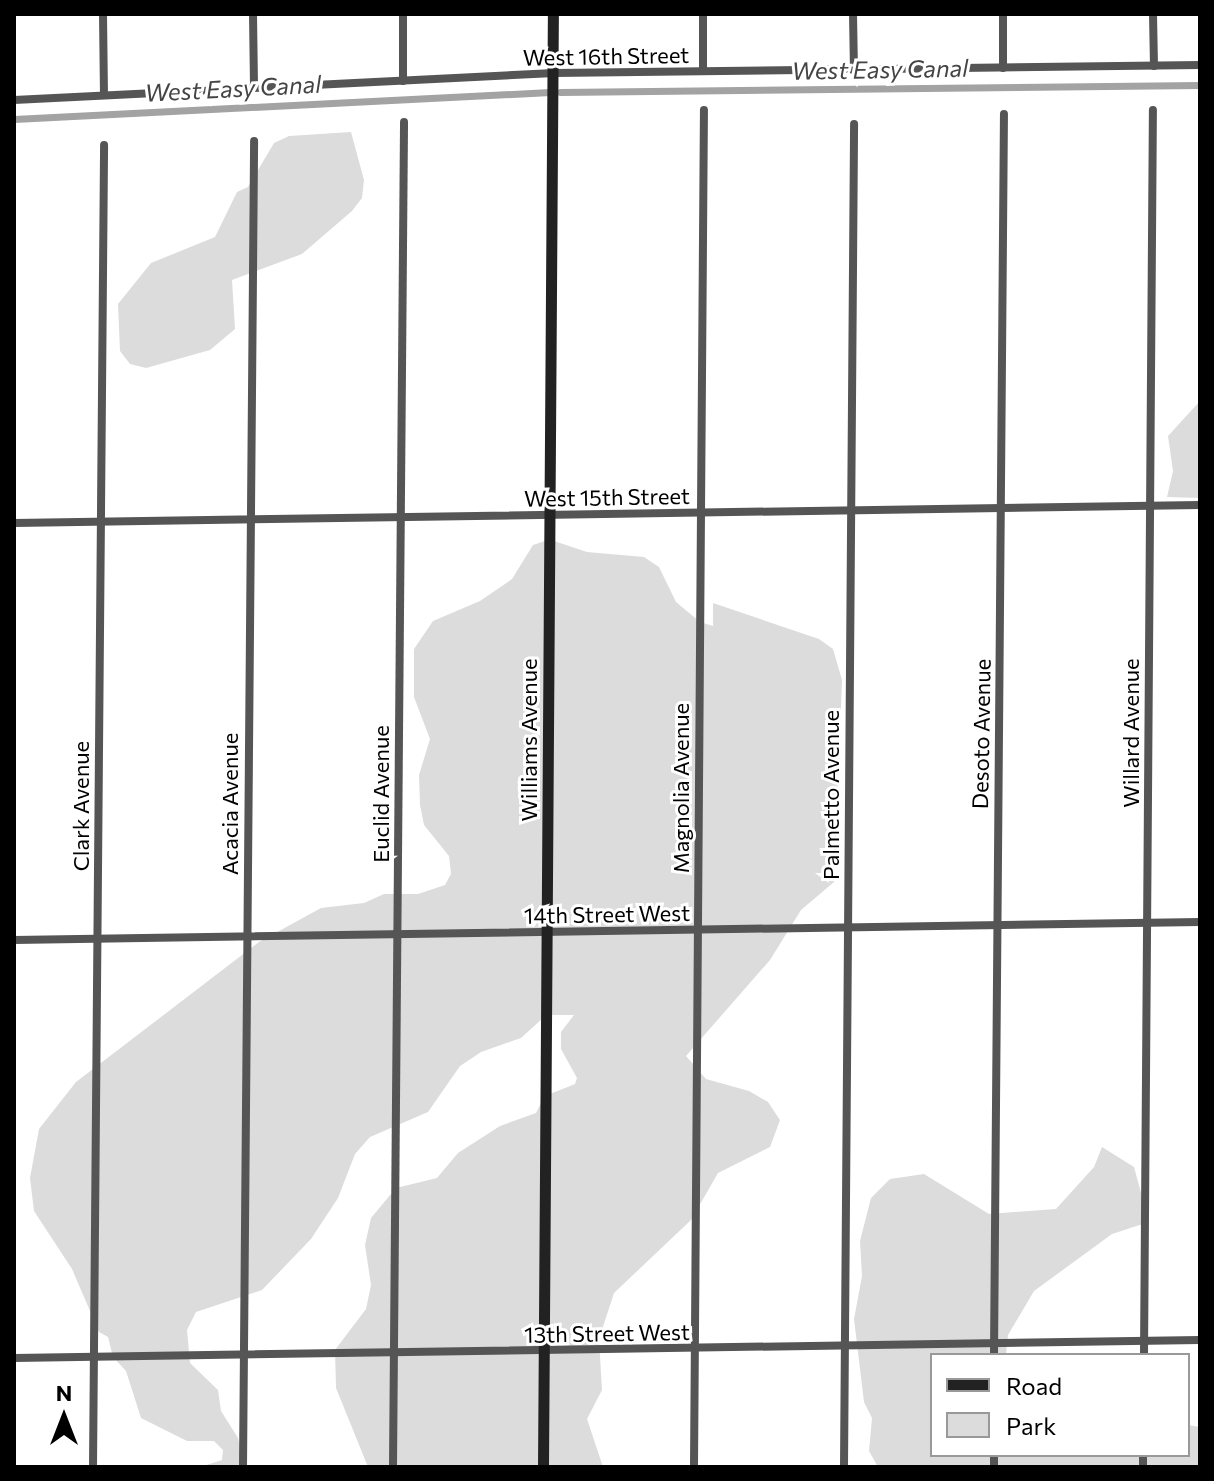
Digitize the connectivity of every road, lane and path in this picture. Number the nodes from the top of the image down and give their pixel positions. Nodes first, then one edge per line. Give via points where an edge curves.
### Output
1 (103, 14) edge
2 (253, 14) edge
3 (403, 14) edge
4 (553, 14) edge
5 (703, 14) edge
6 (853, 14) edge
7 (1003, 14) edge
8 (1153, 14) edge
9 (1200, 65) edge
10 (1154, 66) junction
11 (1003, 68) junction
12 (854, 70) junction
13 (703, 71) junction
14 (554, 73) junction
15 (403, 81) junction
16 (254, 88) junction
17 (104, 95) junction
18 (14, 100) edge
19 (704, 110) dead end
20 (1153, 110) dead end
21 (1004, 114) dead end
22 (404, 122) dead end
23 (854, 124) dead end
24 (254, 141) dead end
25 (104, 145) dead end
26 (1200, 505) edge
27 (1151, 506) junction
28 (1001, 508) junction
29 (851, 510) junction
30 (701, 513) junction
31 (551, 516) junction
32 (401, 518) junction
33 (251, 520) junction
34 (101, 521) junction
35 (14, 523) edge
36 (1200, 922) edge
37 (1148, 923) junction
38 (998, 926) junction
39 (848, 928) junction
40 (698, 931) junction
41 (547, 933) junction
42 (398, 935) junction
43 (247, 937) junction
44 (97, 939) junction
45 (14, 940) edge
46 (1200, 1340) edge
47 (1144, 1341) junction
48 (995, 1344) junction
49 (844, 1347) junction
50 (694, 1349) junction
51 (544, 1351) junction
52 (994, 1353) edge
53 (1144, 1353) edge
54 (394, 1354) junction
55 (244, 1356) junction
56 (94, 1357) junction
57 (14, 1358) edge
58 (93, 1467) edge
59 (243, 1467) edge
60 (393, 1467) edge
61 (543, 1467) edge
62 (694, 1467) edge
63 (844, 1467) edge

1 - 17 street
2 - 16 street
3 - 15 street
4 - 14 street, Williams Avenue
5 - 13 street
6 - 12 street
7 - 11 street
8 - 10 street
9 - 10 street, West 16th Street
10 - 11 street, West 16th Street
11 - 12 street, West 16th Street
12 - 13 street, West 16th Street
13 - 14 street, West 16th Street
14 - 15 street, West 16th Street
14 - 31 street, Williams Avenue
15 - 16 street, West 16th Street
16 - 17 street, West 16th Street
17 - 18 street, West 16th Street
19 - 30 street, Magnolia Avenue
20 - 27 street, Willard Avenue
21 - 28 street, Desoto Avenue
22 - 32 street, Euclid Avenue
23 - 29 street, Palmetto Avenue
24 - 33 street, Acacia Avenue
25 - 34 street, Clark Avenue
26 - 27 street, West 15th Street
27 - 28 street, West 15th Street
27 - 37 street, Willard Avenue
28 - 29 street, West 15th Street
28 - 38 street, Desoto Avenue
29 - 30 street, West 15th Street
29 - 39 street, Palmetto Avenue
30 - 31 street, West 15th Street
30 - 40 street, Magnolia Avenue
31 - 32 street, West 15th Street
31 - 41 street, Williams Avenue
32 - 33 street, West 15th Street
32 - 42 street, Euclid Avenue
33 - 34 street, West 15th Street
33 - 43 street, Acacia Avenue
34 - 35 street, West 15th Street
34 - 44 street, Clark Avenue
36 - 37 street, 14th Street West
37 - 38 street, 14th Street West
37 - 47 street, Willard Avenue
38 - 39 street, 14th Street West
38 - 48 street, Desoto Avenue
39 - 40 street, 14th Street West
39 - 49 street, Palmetto Avenue
40 - 41 street, 14th Street West
40 - 50 street, Magnolia Avenue
41 - 42 street, 14th Street West
41 - 51 street, Williams Avenue
42 - 43 street, 14th Street West
42 - 54 street, Euclid Avenue
43 - 44 street, 14th Street West
43 - 55 street, Acacia Avenue
44 - 45 street, 14th Street West
44 - 56 street, Clark Avenue
46 - 47 street, 13th Street West
47 - 48 street, 13th Street West
47 - 53 street, Willard Avenue
48 - 49 street, 13th Street West
48 - 52 street, Desoto Avenue
49 - 50 street, 13th Street West
49 - 63 street, Palmetto Avenue
50 - 51 street, 13th Street West
50 - 62 street, Magnolia Avenue
51 - 54 street, 13th Street West
51 - 61 street, Williams Avenue
54 - 55 street, 13th Street West
54 - 60 street, Euclid Avenue
55 - 56 street, 13th Street West
55 - 59 street, Acacia Avenue
56 - 57 street, 13th Street West
56 - 58 street, Clark Avenue

